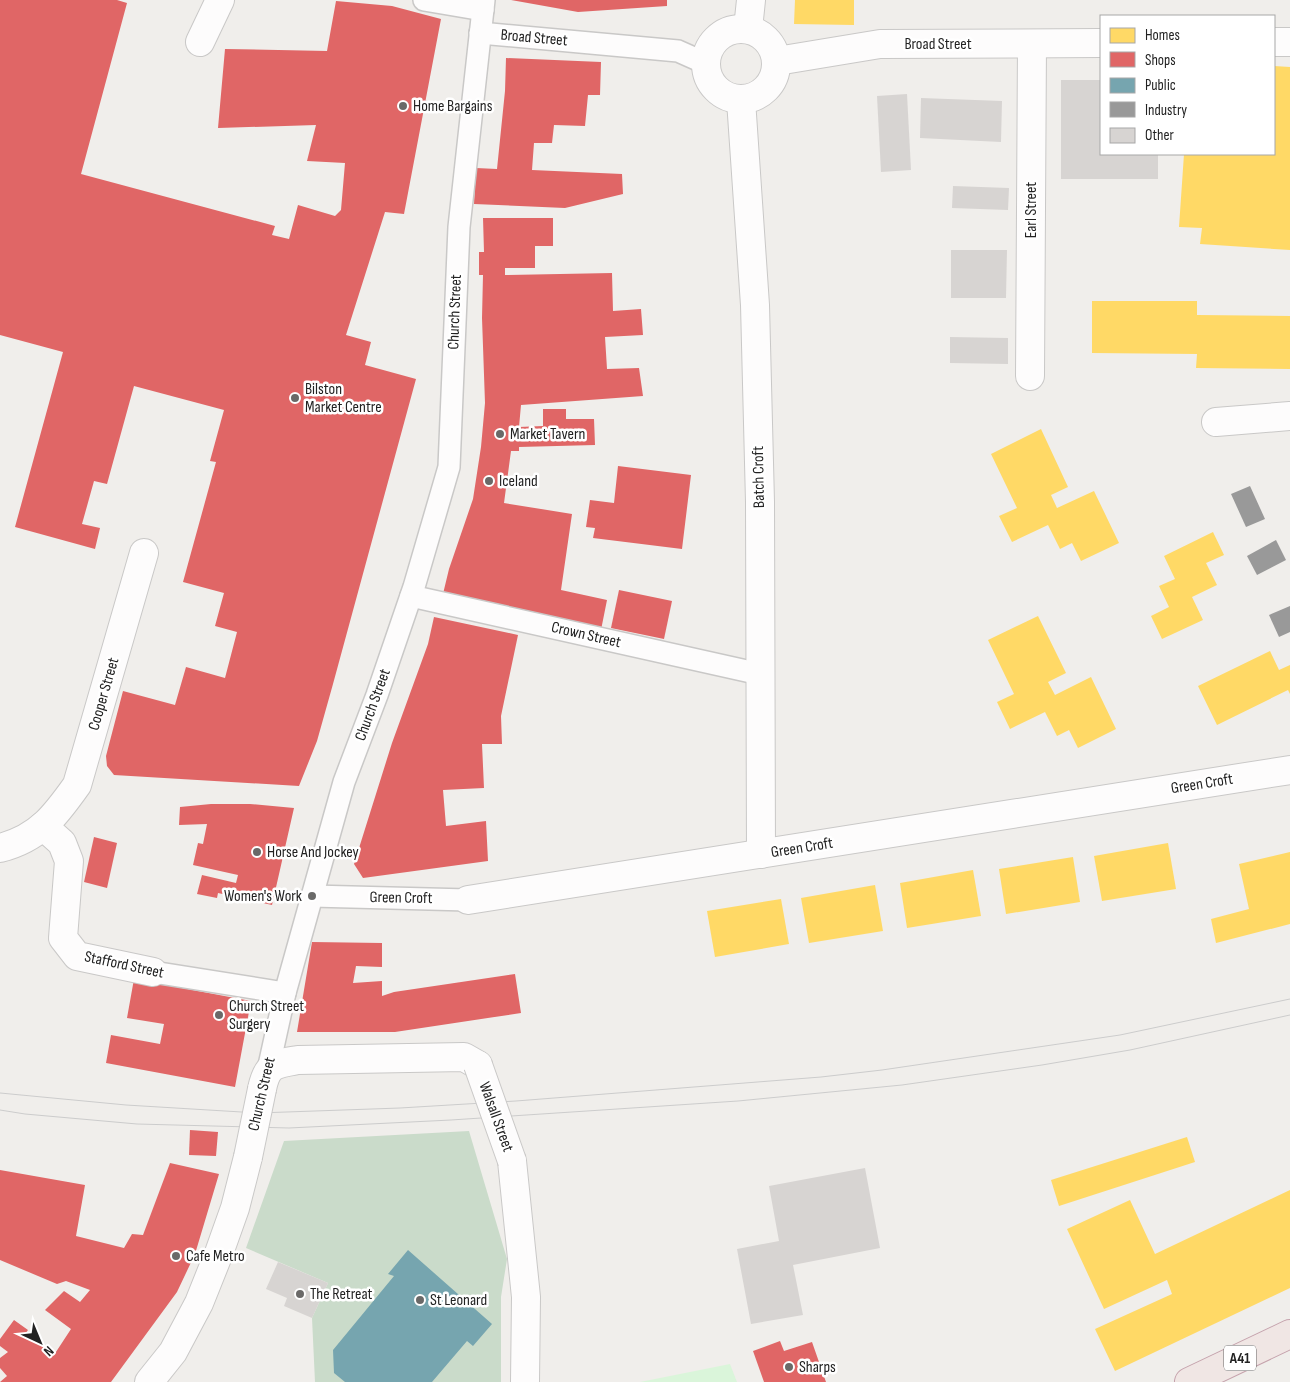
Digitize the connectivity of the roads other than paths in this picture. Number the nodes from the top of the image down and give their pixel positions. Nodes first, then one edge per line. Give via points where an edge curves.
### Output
1 (220, 0) edge
2 (424, 0) edge
3 (751, 0) edge
4 (484, 5) edge
5 (748, 29) junction
6 (480, 33) junction
7 (200, 42) dead end
8 (1275, 42) edge
9 (1290, 42) edge
10 (1100, 43) edge
11 (1032, 44) junction
12 (777, 61) junction
13 (705, 63) junction
14 (741, 100) junction
15 (1030, 376) dead end
16 (1290, 416) edge
17 (1216, 422) dead end
18 (144, 553) dead end
19 (411, 596) junction
20 (760, 674) junction
21 (1290, 770) edge
22 (43, 826) junction
23 (0, 848) edge
24 (761, 854) junction
25 (312, 896) junction
26 (468, 900) joint
27 (153, 972) joint
28 (285, 993) junction
29 (265, 1080) junction
30 (1290, 1334) edge
31 (149, 1382) edge
32 (525, 1382) edge
33 (1189, 1382) edge

1 - 7 street
2 - 4 street
3 - 5 street
4 - 6 street, Church Street
5 - 12 street via 768,41
5 - 13 street via 728,31 719,36 712,44
6 - 13 street, Broad Street via 678,51
6 - 19 street, Church Street via 459,228 449,467
8 - 9 street
10 - 11 street, Broad Street
11 - 12 street, Broad Street via 880,44
11 - 15 street, Earl Street
12 - 14 street via 776,73 763,92
13 - 14 street via 712,84 730,98
14 - 20 street, Batch Croft via 755,305
16 - 17 street
18 - 22 street, Cooper Street via 77,785 61,809
19 - 20 street, Crown Street
19 - 25 street, Church Street via 344,782
20 - 24 street, Batch Croft
21 - 24 street, Green Croft
22 - 23 street, Cooper Street via 18,843
22 - 27 street, Stafford Street via 62,843 69,861 63,938 78,956
24 - 26 street, Green Croft
25 - 26 street, Green Croft
25 - 28 street, Church Street
27 - 28 street, Stafford Street
28 - 29 street, Church Street
29 - 31 street, Church Street, bridge via 235,1208 219,1253 173,1352
29 - 32 street, Walsall Street, bridge via 280,1064 308,1060 464,1057 478,1065 512,1161 526,1297
30 - 33 highway, A41

